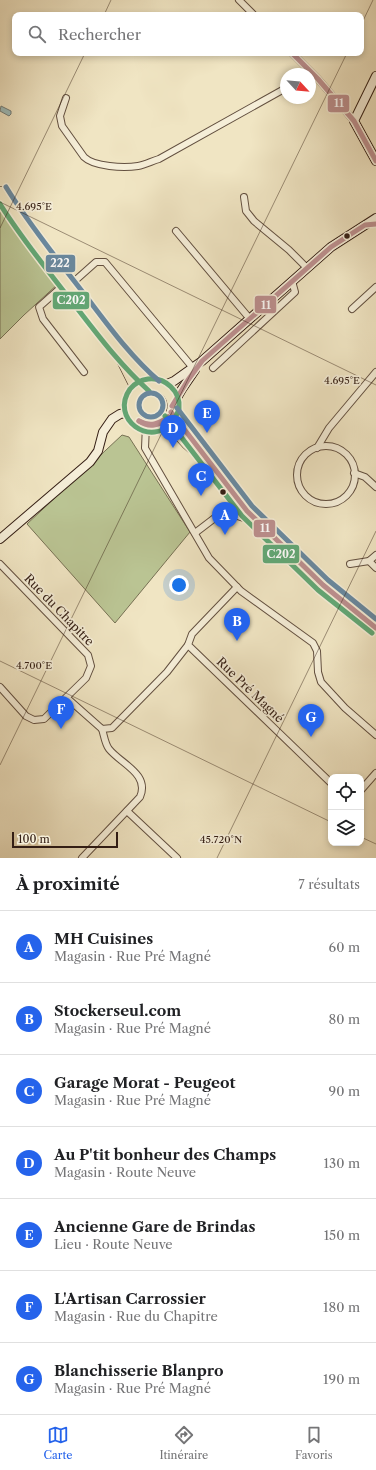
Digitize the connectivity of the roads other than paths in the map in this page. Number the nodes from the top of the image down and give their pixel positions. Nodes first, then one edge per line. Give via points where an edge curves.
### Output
1 (239, 0) edge
2 (251, 12) edge
3 (295, 56) edge
4 (305, 68) edge
5 (376, 76) edge
6 (316, 80) edge
7 (280, 91) edge
8 (66, 98) dead end
9 (354, 121) junction
10 (376, 160) edge
11 (0, 191) edge
12 (244, 197) dead end
13 (376, 218) edge
14 (376, 224) edge
15 (365, 225) junction
16 (176, 231) dead end
17 (306, 268) junction
18 (292, 282) junction
19 (67, 284) junction
20 (376, 287) edge
21 (352, 309) dead end
22 (250, 319) junction
23 (110, 339) junction
24 (202, 361) junction
25 (193, 368) junction
26 (213, 368) dead end
27 (84, 372) dead end
28 (376, 372) edge
29 (157, 386) junction
30 (137, 392) junction
31 (171, 409) junction
32 (133, 412) junction
33 (165, 421) junction
34 (146, 425) junction
35 (317, 448) junction
36 (209, 464) junction
37 (354, 473) junction
38 (376, 487) edge
39 (258, 522) junction
40 (195, 533) junction
41 (0, 539) edge
42 (376, 555) edge
43 (369, 560) junction
44 (0, 564) edge
45 (350, 564) dead end
46 (376, 568) edge
47 (237, 587) junction
48 (376, 628) edge
49 (188, 646) junction
50 (0, 687) edge
51 (67, 698) junction
52 (102, 729) junction
53 (376, 735) edge
54 (376, 773) edge
55 (328, 780) edge
56 (364, 787) edge
57 (127, 811) junction
58 (82, 858) edge
59 (178, 858) edge

1 - 2 street
3 - 4 street
5 - 9 street
6 - 9 street
7 - 8 street via 159,159 139,166 88,162 62,126 60,116
9 - 10 street
11 - 19 main road via 27,233
12 - 17 street via 246,211 254,221
13 - 15 street
14 - 15 street
15 - 17 street via 331,247
16 - 22 street
17 - 18 street
18 - 22 street
18 - 26 street via 295,292
19 - 23 main road
19 - 25 street via 96,262 105,262
19 - 27 street via 39,307 43,319
20 - 21 street
22 - 24 street
23 - 29 main road via 144,378
23 - 30 main road
24 - 25 street
24 - 31 street
25 - 29 street via 174,381
28 - 35 street via 329,428
29 - 30 main road via 148,386
29 - 31 main road via 169,395
30 - 32 main road via 133,398
31 - 33 main road
31 - 36 main road
32 - 34 main road via 140,422
32 - 41 street via 120,414 112,419 103,432 98,451 90,462
33 - 34 main road
33 - 36 main road
34 - 40 street via 145,448
35 - 37 street via 325,446 342,451 348,457
35 - 37 street via 308,452 301,460 297,479 300,488 314,502 333,503 342,499 349,492
36 - 39 main road
37 - 38 street via 365,477
39 - 40 street via 228,513 216,517
39 - 48 main road via 323,585
40 - 47 street via 209,558
42 - 43 street
43 - 45 street
43 - 46 street
44 - 51 street, Rue du Chapitre via 88,655 91,666 86,678
47 - 49 street via 192,634
47 - 53 street via 313,643 317,651 320,682
49 - 52 street via 167,672 112,728
49 - 55 street, Rue Pré Magné
50 - 51 street, Rue du Chapitre via 26,716 34,720 44,719
51 - 52 street
52 - 57 street via 108,748 139,776 142,782 141,796
54 - 56 street
57 - 58 street
57 - 59 street

